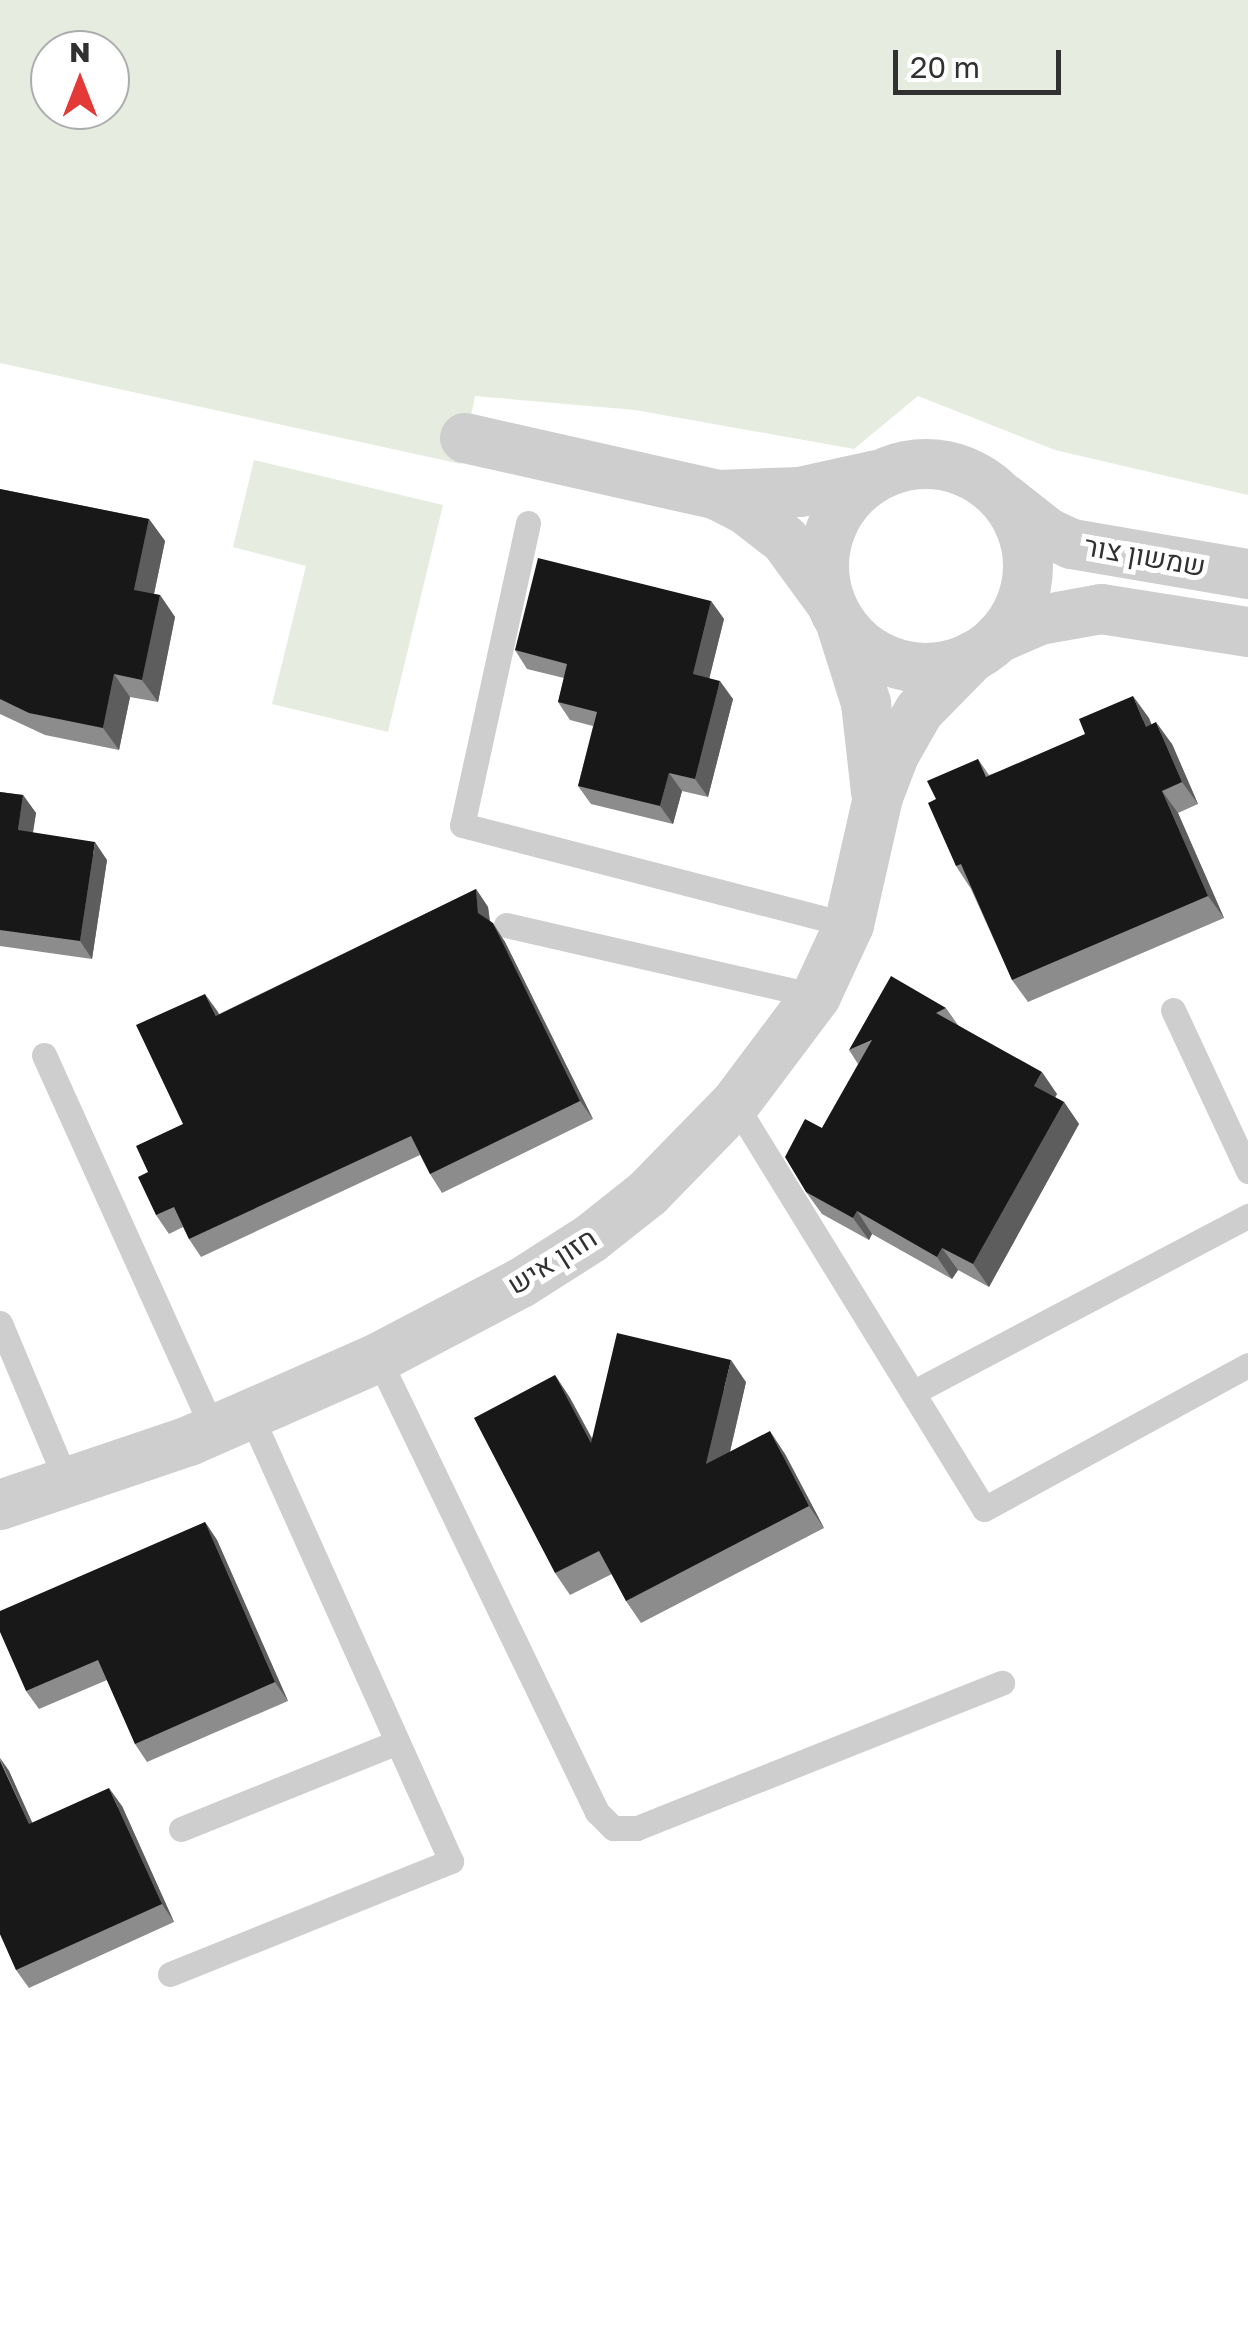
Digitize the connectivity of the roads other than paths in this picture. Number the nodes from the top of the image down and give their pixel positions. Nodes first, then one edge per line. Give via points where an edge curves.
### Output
1 (466, 438) dead end
2 (886, 472) junction
3 (998, 493) junction
4 (717, 495) junction
5 (528, 523) dead end
6 (1248, 574) edge
7 (835, 613) junction
8 (1248, 632) edge
9 (986, 647) junction
10 (875, 816) junction
11 (506, 925) dead end
12 (849, 925) junction
13 (816, 996) junction
14 (1172, 1010) dead end
15 (44, 1056) dead end
16 (735, 1104) junction
17 (1248, 1172) edge
18 (1248, 1216) edge
19 (0, 1323) edge
20 (378, 1358) junction
21 (1248, 1366) edge
22 (914, 1392) junction
23 (232, 1424) junction
24 (26, 1500) edge
25 (1002, 1683) dead end
26 (397, 1742) junction
27 (180, 1829) dead end
28 (170, 1974) dead end

1 - 4 street
2 - 3 street via 943,465
2 - 4 street via 800,492
2 - 7 street via 853,493 834,518 822,566
3 - 6 street, שמשון צור via 1048,534 1072,544
3 - 9 street via 1023,534 1028,566 1023,599
4 - 7 street via 785,540
5 - 12 lane via 462,825
7 - 9 street via 865,649 909,667 943,667
7 - 10 street, חזון איש via 870,724
8 - 9 street, שמשון צור via 1101,609 1040,620
9 - 10 street, חזון איש via 919,712 886,775
10 - 12 street, חזון איש
11 - 13 lane
12 - 13 street, חזון איש
13 - 16 street, חזון איש
14 - 17 lane
15 - 23 lane
16 - 20 street, חזון איש via 648,1194 590,1239
16 - 22 lane
18 - 22 lane
19 - 24 lane
20 - 23 street, חזון איש
20 - 25 lane via 597,1812 613,1828 637,1828
21 - 22 lane via 984,1508
23 - 24 street, חזון איש
23 - 26 lane
26 - 27 lane
26 - 28 lane via 451,1861

